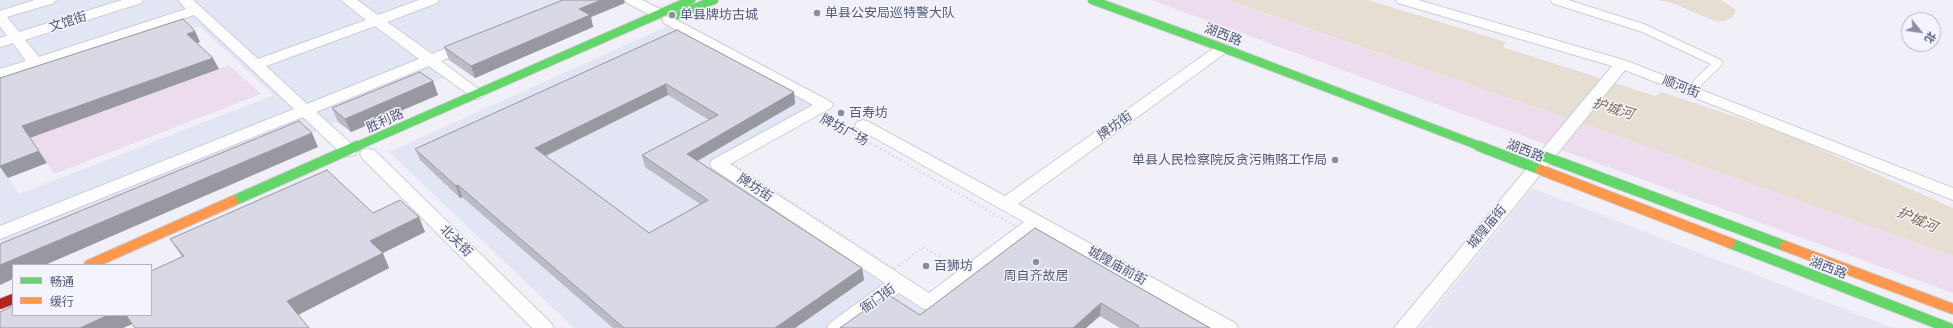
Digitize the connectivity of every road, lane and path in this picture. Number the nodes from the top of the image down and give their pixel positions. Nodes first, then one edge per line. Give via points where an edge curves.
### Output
1 (49, 0) edge
2 (136, 0) edge
3 (348, 0) edge
4 (432, 0) edge
5 (632, 0) edge
6 (691, 0) edge
7 (714, 0) edge
8 (1092, 0) edge
9 (1403, 0) edge
10 (1555, 0) edge
11 (191, 5) edge
12 (1150, 11) dead end
13 (0, 16) edge
14 (664, 17) junction
15 (376, 21) junction
16 (17, 38) junction
17 (478, 41) edge
18 (619, 42) dead end
19 (0, 43) edge
20 (1239, 44) dead end
21 (1223, 48) junction
22 (431, 60) junction
23 (36, 63) junction
24 (256, 65) junction
25 (1617, 69) junction
26 (0, 74) edge
27 (1690, 90) junction
28 (477, 94) junction
29 (306, 111) junction
30 (863, 125) dead end
31 (1507, 143) dead end
32 (364, 153) junction
33 (1540, 163) junction
34 (1953, 194) edge
35 (1006, 204) junction
36 (1038, 221) junction
37 (0, 233) edge
38 (92, 264) edge
39 (896, 276) junction
40 (12, 299) edge
41 (0, 304) edge
42 (1953, 309) edge
43 (544, 328) edge
44 (837, 328) edge
45 (1228, 328) edge
46 (1404, 328) edge
47 (1949, 328) edge

1 - 13 street
2 - 16 street, 文馆街
3 - 15 street
4 - 15 street
5 - 14 street
6 - 14 main road, 胜利路
7 - 14 main road, 胜利路
8 - 21 main road, 湖西路
9 - 25 street, 顺河街
10 - 27 lane via 1643,28 1718,63
11 - 23 street
11 - 24 street, 北关街
12 - 20 main road, 湖西路
13 - 16 street
14 - 18 main road, 胜利路
14 - 28 main road, 胜利路
14 - 39 street, 牌坊街 via 825,105 718,164
15 - 22 street
15 - 24 street
16 - 19 street, 文馆街
16 - 23 street
17 - 22 street
21 - 33 main road, 湖西路
21 - 35 street, 牌坊街
22 - 28 street
22 - 29 street
23 - 26 street
24 - 29 street, 北关街
25 - 27 street, 顺河街
25 - 33 street, 城隍庙街
27 - 34 street, 顺河街
28 - 32 main road, 胜利路
29 - 32 street, 北关街
29 - 37 street
30 - 35 street, 城隍庙前街
31 - 33 main road, 湖西路
32 - 38 main road, 胜利路
32 - 43 street, 北关街
33 - 42 main road, 湖西路
33 - 46 street, 城隍庙街
33 - 47 main road, 湖西路
35 - 36 street, 城隍庙前街
36 - 39 street, 牌坊街 via 929,303
36 - 45 street, 城隍庙前街
39 - 39 path, 牌坊广场 via 923,247 960,269 1017,227 818,114 730,162
39 - 44 street, 衙门街
40 - 41 main road

